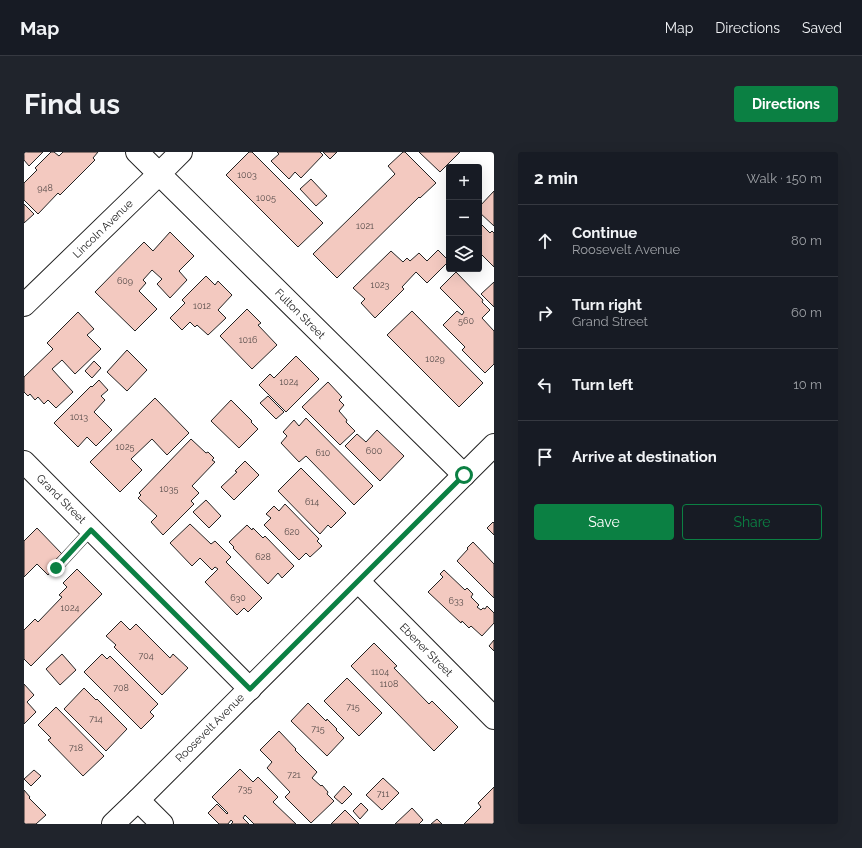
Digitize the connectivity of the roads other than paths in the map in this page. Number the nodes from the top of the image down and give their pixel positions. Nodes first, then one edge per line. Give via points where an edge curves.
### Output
1 (137, 152) edge
2 (181, 152) edge
3 (159, 174) junction
4 (24, 305) edge
5 (494, 445) edge
6 (24, 462) edge
7 (464, 475) junction
8 (91, 530) junction
9 (56, 568) dead end
10 (358, 581) junction
11 (250, 689) junction
12 (494, 718) edge
13 (138, 800) junction
14 (113, 824) edge
15 (162, 824) edge

1 - 3 street, Fulton Street
2 - 3 street, Lincoln Avenue
3 - 4 street, Lincoln Avenue
3 - 7 street, Fulton Street
5 - 7 street, Roosevelt Avenue
6 - 8 street, Grand Street
7 - 10 street, Roosevelt Avenue
8 - 9 lane
8 - 11 street, Grand Street
10 - 11 street, Roosevelt Avenue
10 - 12 street, Ebener Street
11 - 13 street, Roosevelt Avenue
13 - 14 street, Roosevelt Avenue
13 - 15 street

